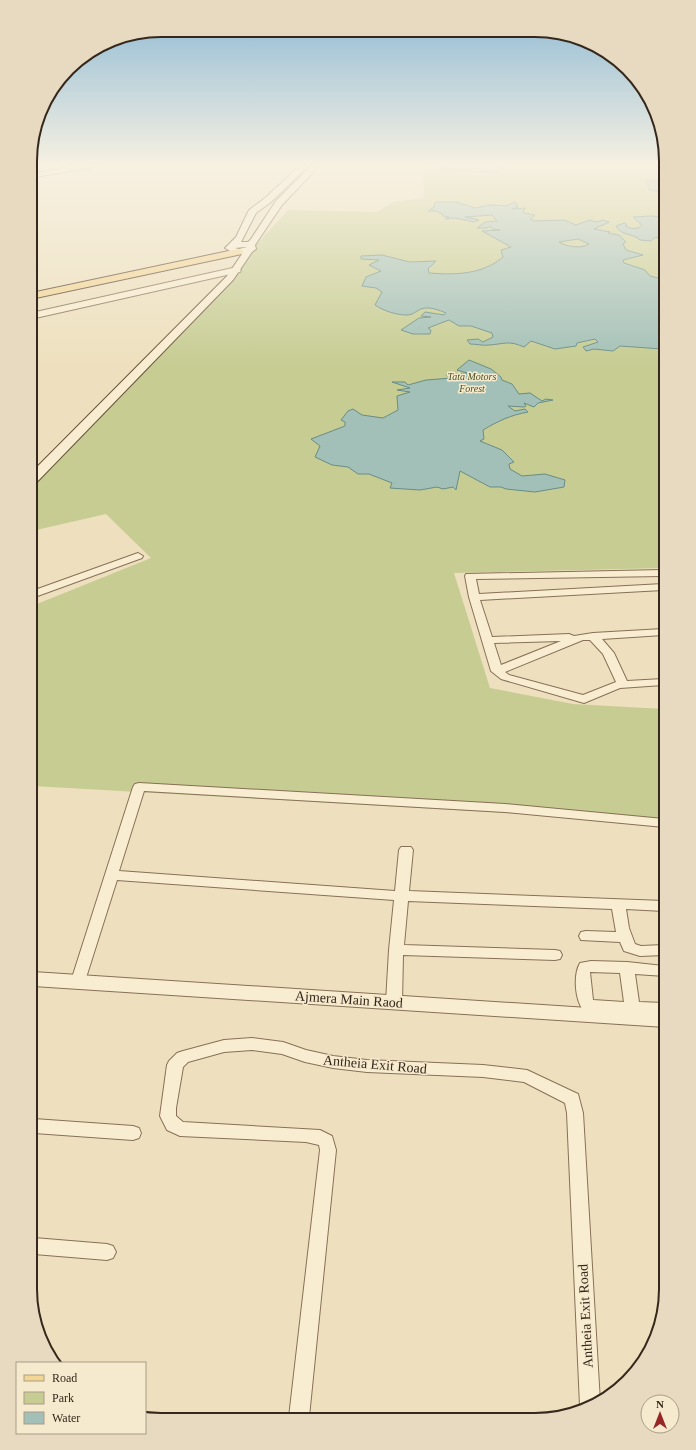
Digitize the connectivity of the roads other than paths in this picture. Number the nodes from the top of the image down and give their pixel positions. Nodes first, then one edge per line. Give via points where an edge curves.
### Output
1 (243, 232) edge
2 (261, 232) edge
3 (240, 248) junction
4 (234, 270) junction
5 (37, 288) edge
6 (37, 295) edge
7 (37, 315) edge
8 (38, 470) edge
9 (138, 556) dead end
10 (659, 573) edge
11 (659, 587) edge
12 (37, 593) edge
13 (474, 597) junction
14 (659, 632) edge
15 (593, 636) junction
16 (581, 637) junction
17 (486, 640) junction
18 (497, 671) junction
19 (659, 682) edge
20 (623, 684) junction
21 (659, 823) edge
22 (406, 850) dead end
23 (111, 875) junction
24 (403, 896) junction
25 (618, 904) junction
26 (659, 908) edge
27 (586, 936) dead end
28 (625, 937) junction
29 (396, 950) junction
30 (659, 950) edge
31 (554, 955) dead end
32 (626, 967) junction
33 (659, 970) edge
34 (37, 979) edge
35 (78, 981) junction
36 (394, 1002) junction
37 (659, 1010) edge
38 (633, 1014) junction
39 (659, 1019) edge
40 (37, 1126) edge
41 (133, 1133) dead end
42 (37, 1246) edge
43 (107, 1252) dead end
44 (590, 1400) edge
45 (299, 1413) edge

1 - 3 main road
2 - 3 main road via 258,237
3 - 4 main road
3 - 5 main road
3 - 6 main road
4 - 7 street
4 - 8 main road
9 - 12 street
10 - 13 street via 470,576
11 - 13 street
13 - 17 street
14 - 15 street
15 - 16 street
15 - 20 street via 608,652
16 - 17 street
16 - 18 street
17 - 18 street
18 - 20 street via 505,677 584,699
19 - 20 street
21 - 23 street via 505,808 139,787
22 - 24 street
23 - 24 street
23 - 35 street
24 - 25 street
24 - 29 street
25 - 26 street
25 - 28 street
27 - 28 street
28 - 30 street via 632,950
29 - 31 street
29 - 36 street
32 - 33 street
32 - 38 street
32 - 38 street via 585,967 583,971 586,1003 594,1008
34 - 35 street, Ajmera Main Raod
35 - 36 street, Ajmera Main Raod
36 - 38 street, Ajmera Main Raod
37 - 38 street
38 - 39 street, Ajmera Main Raod
40 - 41 street
42 - 43 street
44 - 45 street, Antheia Exit Road via 575,1114 572,1099 527,1076 483,1071 367,1066 305,1056 283,1048 252,1044 224,1046 184,1057 175,1065 168,1108 168,1116 173,1125 180,1129 320,1137 326,1141 328,1150

